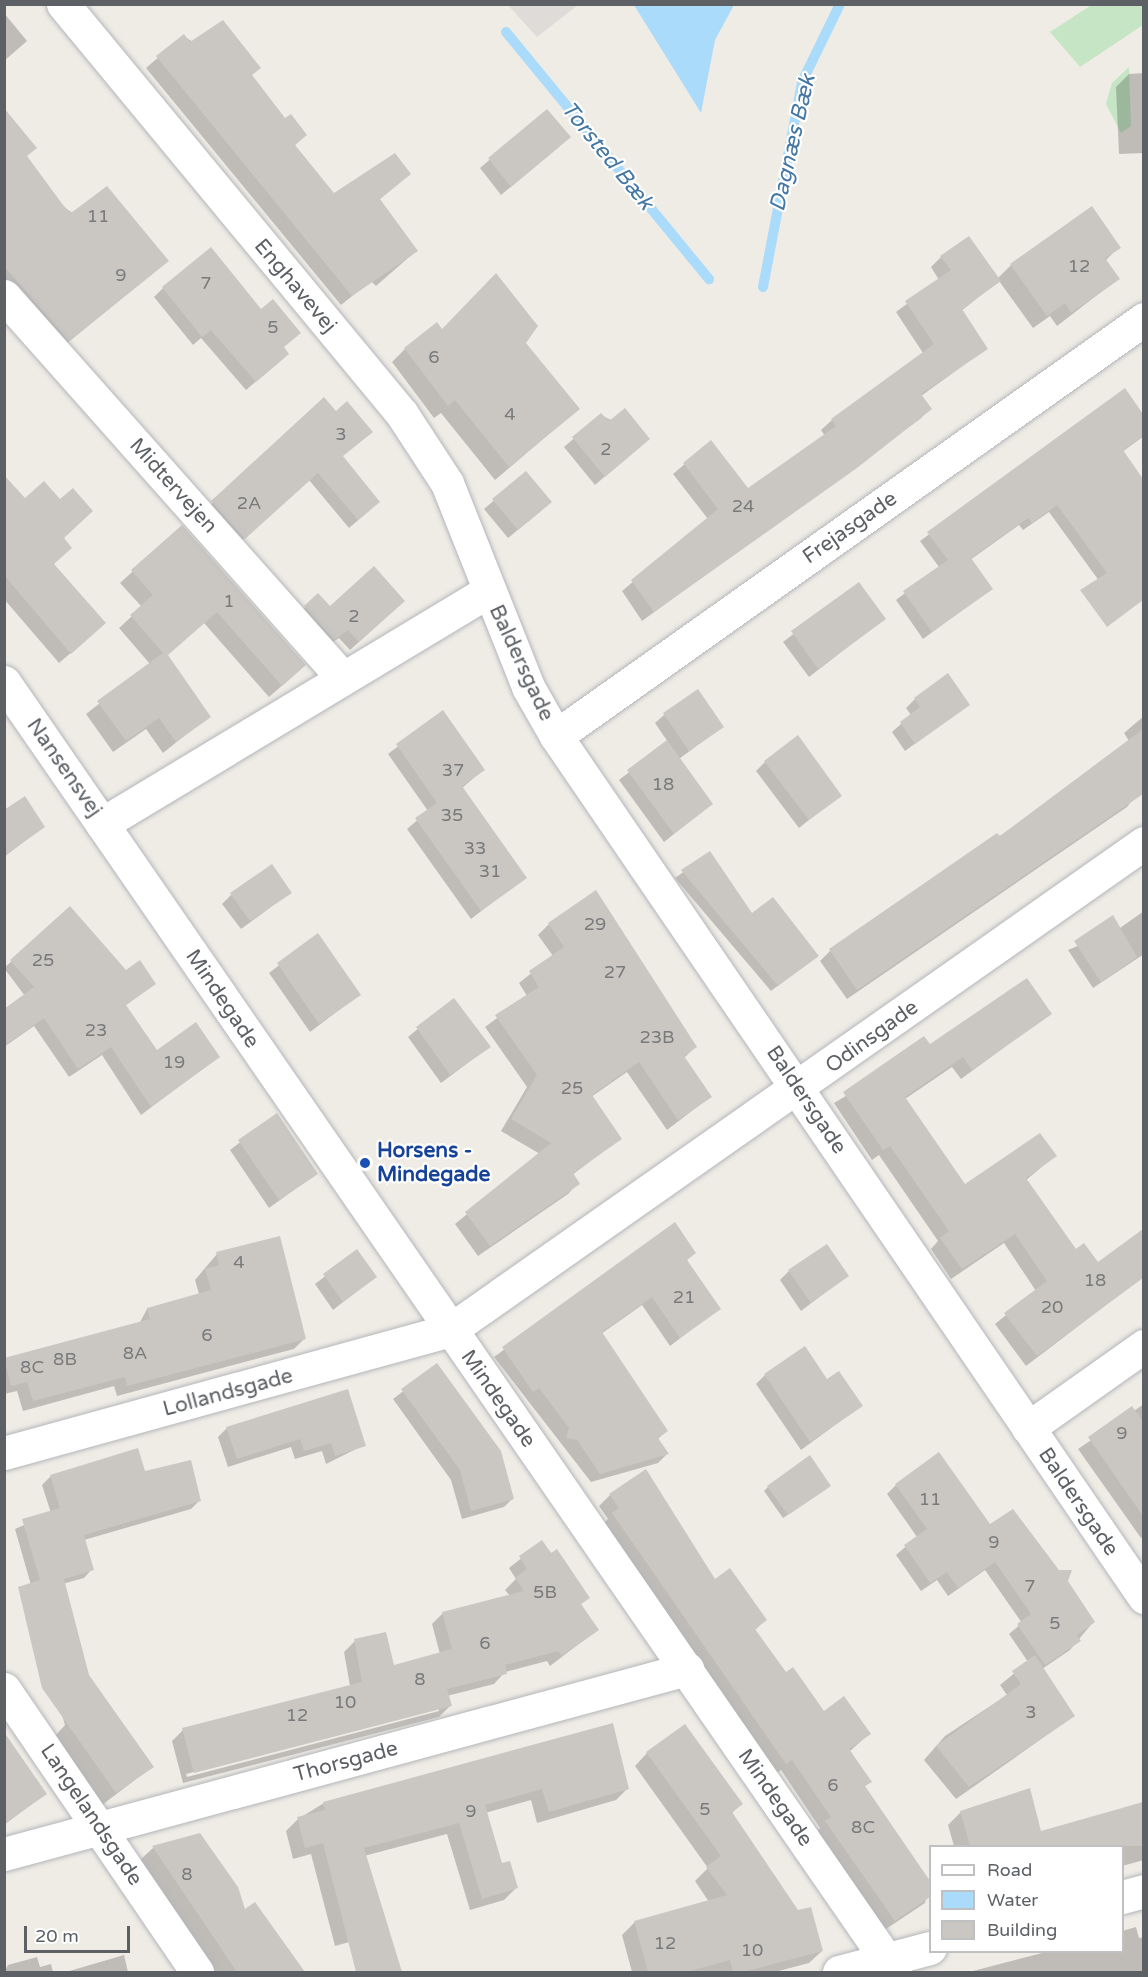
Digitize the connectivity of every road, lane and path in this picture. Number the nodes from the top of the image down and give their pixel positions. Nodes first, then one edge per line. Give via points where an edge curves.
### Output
1 (63, 4) edge
2 (4, 296) edge
3 (1143, 320) edge
4 (488, 591) junction
5 (340, 676) junction
6 (4, 682) edge
7 (556, 736) junction
8 (102, 824) junction
9 (1143, 843) edge
10 (799, 1089) junction
11 (450, 1330) junction
12 (1143, 1346) edge
13 (1028, 1428) junction
14 (4, 1453) edge
15 (1143, 1597) edge
16 (687, 1669) junction
17 (4, 1689) edge
18 (100, 1828) junction
19 (4, 1854) edge
20 (1143, 1891) edge
21 (1124, 1896) edge
22 (929, 1948) edge
23 (891, 1966) edge
24 (197, 1972) edge
25 (839, 1972) edge

1 - 4 street, Enghavevej via 402,414 447,483
2 - 5 street, Midtervejen
3 - 7 street, Frejasgade
4 - 5 street
4 - 7 street, Baldersgade via 528,687
5 - 8 street
6 - 8 street, Nansensvej
7 - 10 street, Baldersgade
8 - 11 street, Mindegade
9 - 10 street, Odinsgade
10 - 11 street, Odinsgade
10 - 13 street, Baldersgade
11 - 14 street, Lollandsgade
11 - 16 street, Mindegade
12 - 13 street
13 - 15 street, Baldersgade
16 - 18 street, Thorsgade
16 - 23 street, Mindegade
17 - 18 street, Langelandsgade
18 - 19 street, Thorsgade
18 - 24 street, Langelandsgade
20 - 21 street
22 - 23 street
23 - 25 street

